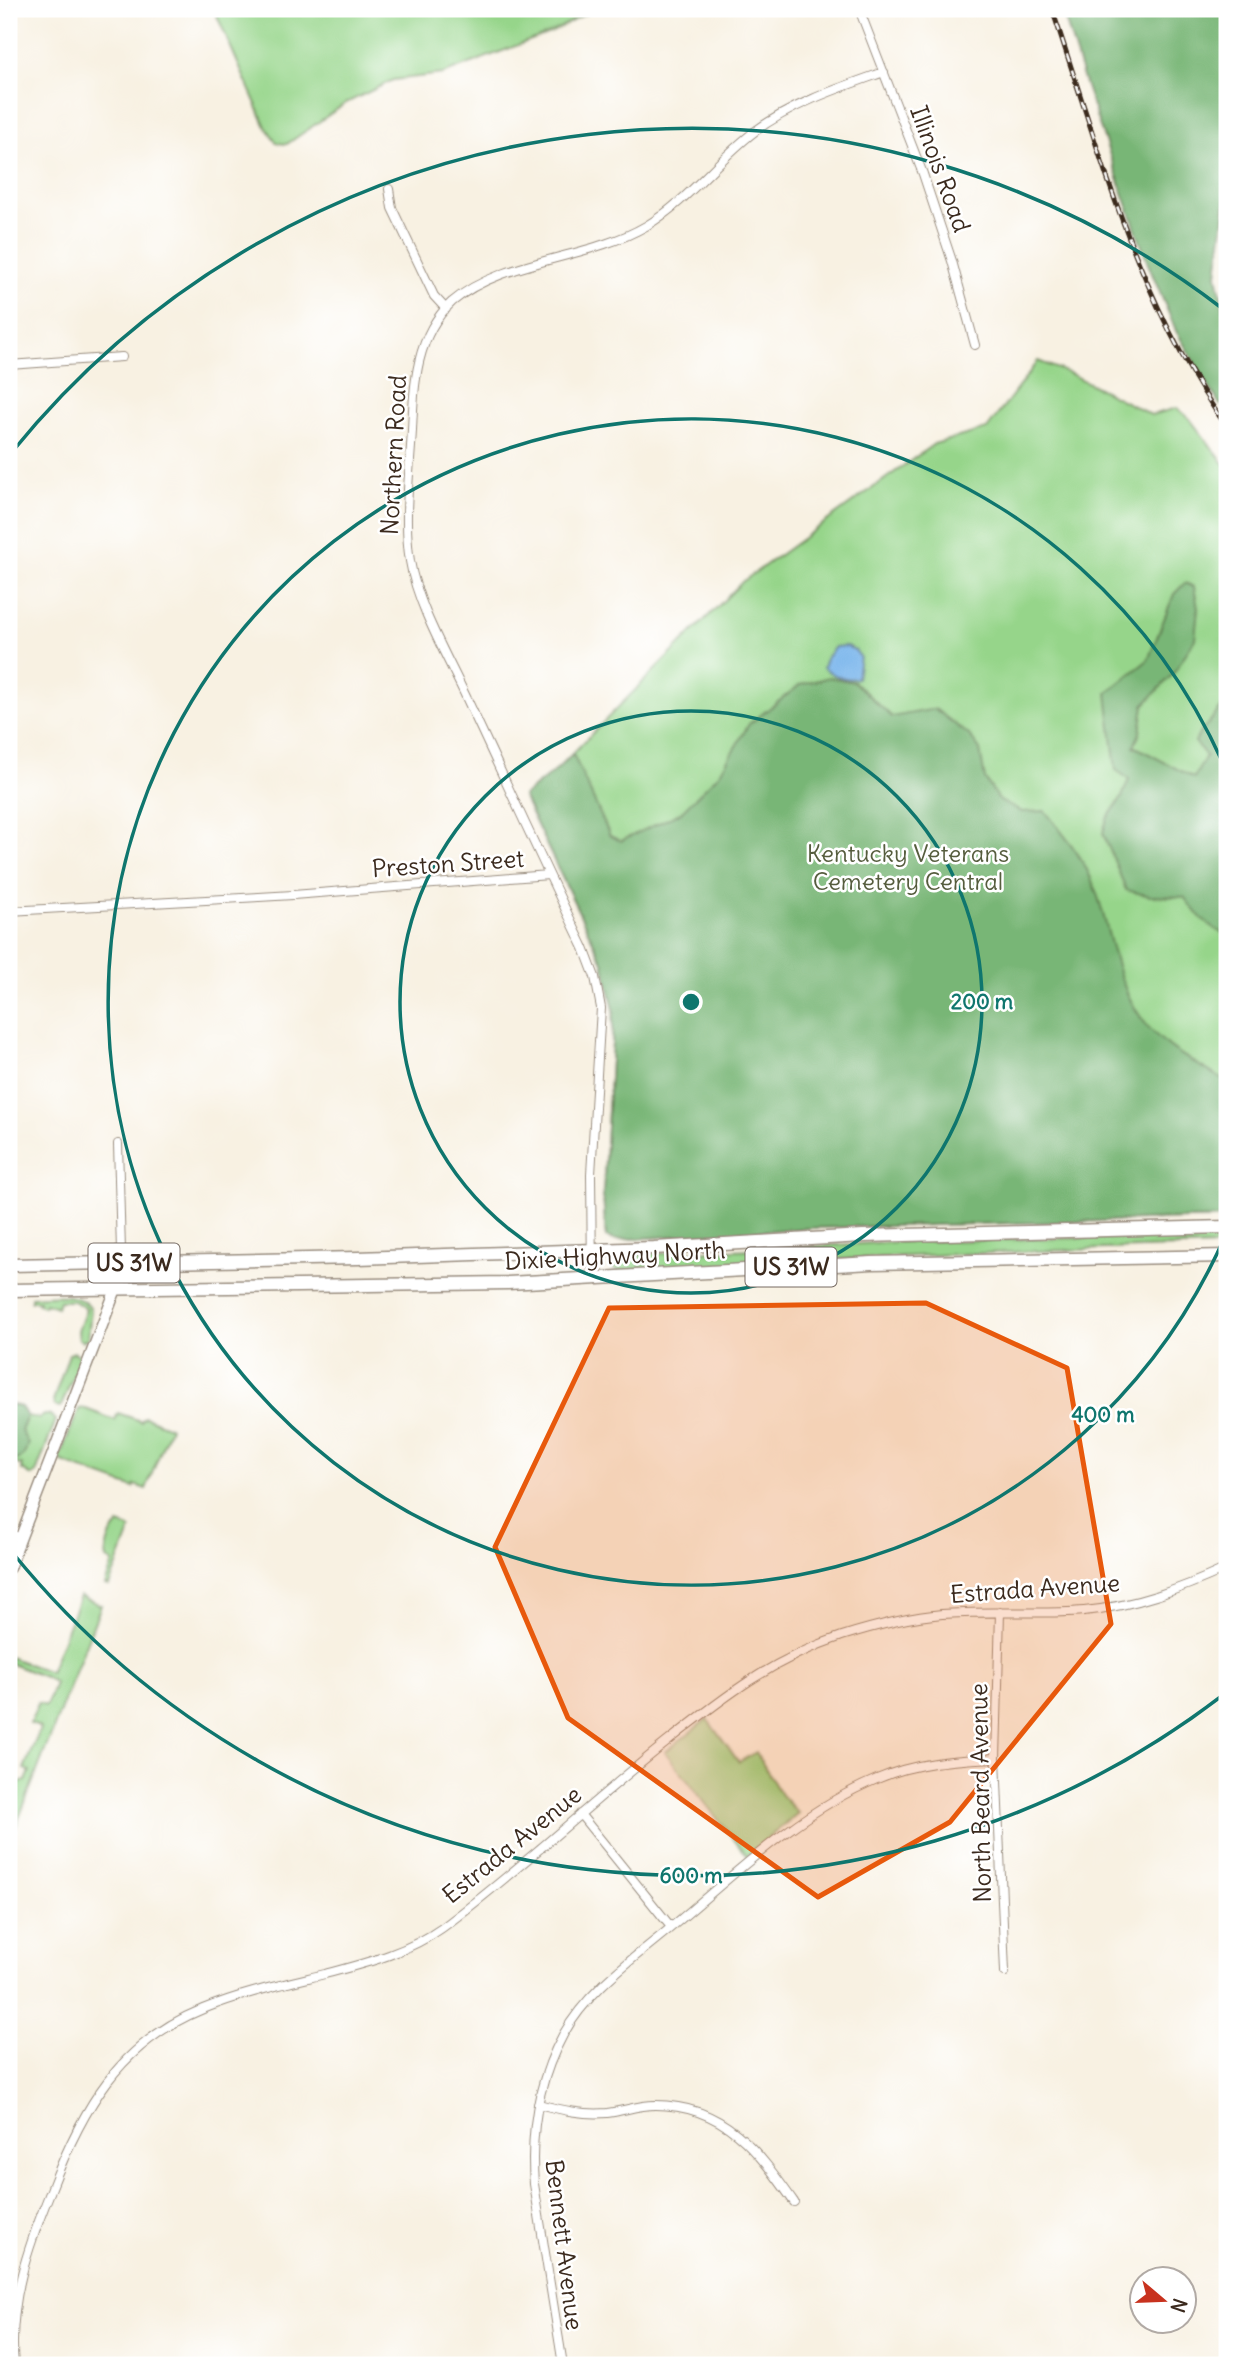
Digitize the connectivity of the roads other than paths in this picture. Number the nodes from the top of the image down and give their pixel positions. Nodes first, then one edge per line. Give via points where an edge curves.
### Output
1 (859, 9) edge
2 (884, 72) junction
3 (389, 189) dead end
4 (446, 309) junction
5 (975, 345) dead end
6 (122, 357) dead end
7 (9, 365) edge
8 (549, 875) junction
9 (9, 911) edge
10 (118, 1144) dead end
11 (1227, 1227) edge
12 (592, 1249) junction
13 (1227, 1256) edge
14 (121, 1264) junction
15 (9, 1265) edge
16 (592, 1279) junction
17 (116, 1289) junction
18 (9, 1290) edge
19 (9, 1535) edge
20 (21, 1537) junction
21 (9, 1568) edge
22 (1227, 1568) edge
23 (1000, 1612) junction
24 (996, 1758) junction
25 (580, 1814) junction
26 (671, 1927) junction
27 (1005, 1972) dead end
28 (538, 2104) junction
29 (794, 2202) dead end
30 (14, 2365) edge
31 (563, 2365) edge

1 - 2 street, Illinois Road
2 - 4 street, Northern Road via 800,104 766,124 674,206 634,233 490,279
2 - 5 street, Illinois Road via 952,261
3 - 4 street via 391,208 434,296
4 - 8 street, Northern Road via 429,331 416,380 410,563 439,639
6 - 7 street
8 - 9 street, Preston Street
8 - 12 street, Preston Street via 584,948 600,1000 591,1169
10 - 14 street
11 - 12 highway, Dixie Highway North / US 31W via 863,1236
12 - 14 highway, Dixie Highway North / US 31W
12 - 16 street, Preston Street
13 - 16 highway, Dixie Highway North / US 31W via 872,1263
14 - 15 highway, US 31W
14 - 17 street
16 - 17 highway, Dixie Highway North / US 31W
17 - 18 highway, US 31W
17 - 20 main road
19 - 20 street
20 - 21 main road
22 - 23 street, Estrada Avenue via 1168,1593 1111,1607
23 - 24 street, North Beard Avenue
23 - 25 street, Estrada Avenue via 893,1622 781,1661 735,1689
24 - 26 street, Bennett Avenue via 909,1768 843,1795 760,1853
24 - 27 street, North Beard Avenue
25 - 26 street
25 - 30 street, Estrada Avenue via 441,1928 407,1949 219,2003 185,2017 138,2047 100,2087 65,2153 21,2272 12,2343
26 - 28 street, Bennett Avenue via 601,1985 576,2015 556,2050
28 - 29 street via 569,2112 654,2105 704,2114 749,2143
28 - 31 street, Bennett Avenue via 534,2184

